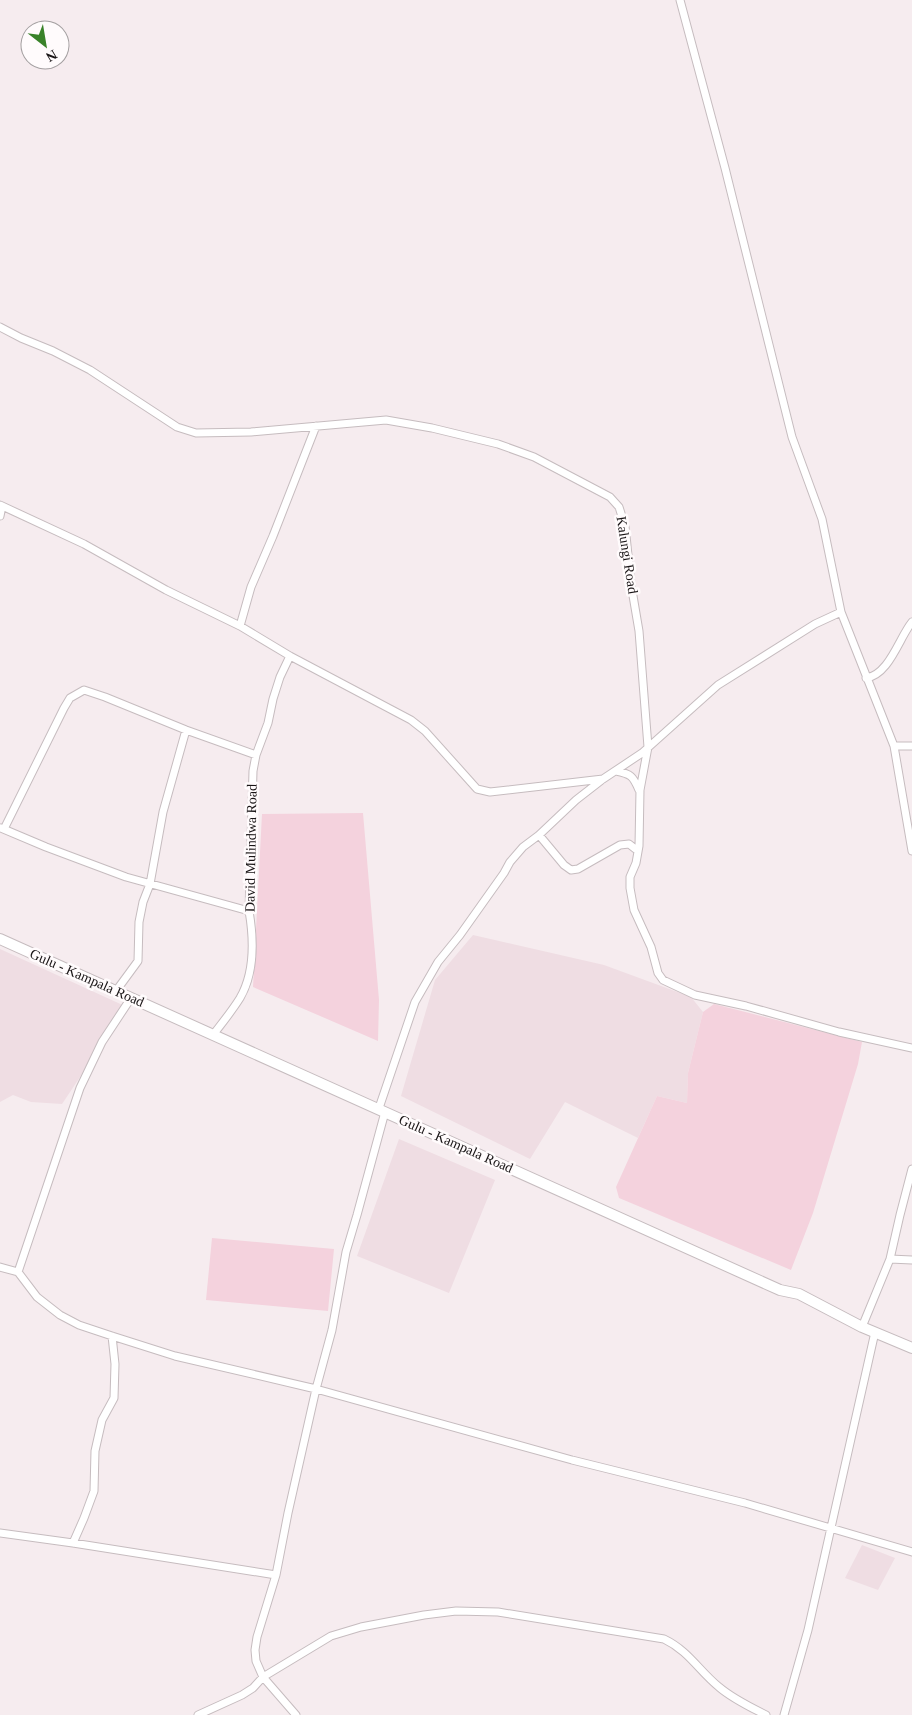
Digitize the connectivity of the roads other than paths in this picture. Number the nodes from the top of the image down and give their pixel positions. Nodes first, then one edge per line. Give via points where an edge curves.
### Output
1 (680, 0) edge
2 (0, 327) edge
3 (316, 426) junction
4 (1, 505) edge
5 (0, 516) edge
6 (841, 612) junction
7 (912, 622) edge
8 (240, 626) junction
9 (290, 656) junction
10 (866, 678) junction
11 (186, 730) junction
12 (894, 746) junction
13 (912, 746) edge
14 (648, 747) junction
15 (256, 756) junction
16 (616, 771) junction
17 (603, 779) junction
18 (640, 790) junction
19 (2, 828) edge
20 (539, 835) junction
21 (911, 841) edge
22 (638, 851) junction
23 (912, 851) edge
24 (150, 884) junction
25 (249, 911) junction
26 (0, 939) edge
27 (116, 991) junction
28 (131, 998) junction
29 (213, 1036) junction
30 (912, 1048) edge
31 (382, 1110) junction
32 (912, 1169) edge
33 (890, 1259) junction
34 (912, 1260) edge
35 (0, 1267) edge
36 (18, 1272) junction
37 (862, 1327) junction
38 (875, 1332) junction
39 (112, 1336) junction
40 (912, 1348) edge
41 (316, 1389) junction
42 (832, 1527) junction
43 (0, 1533) edge
44 (73, 1543) junction
45 (912, 1552) edge
46 (276, 1575) junction
47 (263, 1677) junction
48 (198, 1715) edge
49 (296, 1715) edge
50 (766, 1715) edge
51 (784, 1715) edge

1 - 6 street via 792,437 822,519
2 - 3 street, Kalungi Road via 90,370 177,427 196,433
3 - 8 street via 251,586
3 - 14 street, Kalungi Road via 386,420 432,428 498,444 534,457 610,497 619,508 625,526 639,632
4 - 5 street
4 - 8 street via 84,544 166,590
6 - 10 street
6 - 14 street via 807,629 718,685
7 - 10 street via 880,672
8 - 9 street
9 - 15 street, David Mulindwa Road via 280,677
9 - 17 street via 411,720 425,731 471,783 484,791
10 - 12 street
11 - 15 street
11 - 19 street via 84,690 70,698 64,708
11 - 24 street via 163,812
12 - 13 street
12 - 21 street
14 - 16 street
14 - 18 street, Kalungi Road
15 - 25 street, David Mulindwa Road via 252,786
16 - 17 street
16 - 18 street via 630,774
17 - 20 street
18 - 22 street, Kalungi Road
19 - 24 street
20 - 22 street via 570,870 578,869 620,845 629,844
20 - 31 street via 515,855 432,970 415,1002
21 - 23 street
22 - 30 street, Kalungi Road via 629,882 634,910 663,980 695,995
24 - 25 street
24 - 27 street via 139,922 138,961
25 - 29 street, David Mulindwa Road via 252,950 249,975 239,998
26 - 27 main road, Gulu - Kampala Road
27 - 28 main road, Gulu - Kampala Road
28 - 29 main road, Gulu - Kampala Road
28 - 36 street via 102,1042 80,1088
29 - 31 main road, Gulu - Kampala Road
31 - 37 main road, Gulu - Kampala Road via 780,1290 799,1294
31 - 41 street
32 - 33 street
33 - 34 street
33 - 37 street
35 - 36 street
36 - 39 street via 37,1297 60,1315
37 - 38 main road, Gulu - Kampala Road
38 - 40 main road, Gulu - Kampala Road
38 - 42 street
39 - 41 street via 175,1356
39 - 44 street via 114,1398 102,1420 95,1451 94,1491
41 - 42 street
41 - 46 street
42 - 45 street
42 - 51 street
43 - 44 street
44 - 46 street
46 - 47 street via 255,1650
47 - 48 street via 242,1695
47 - 49 street
47 - 50 street via 341,1632 456,1611 498,1612 664,1639 676,1645 720,1688

